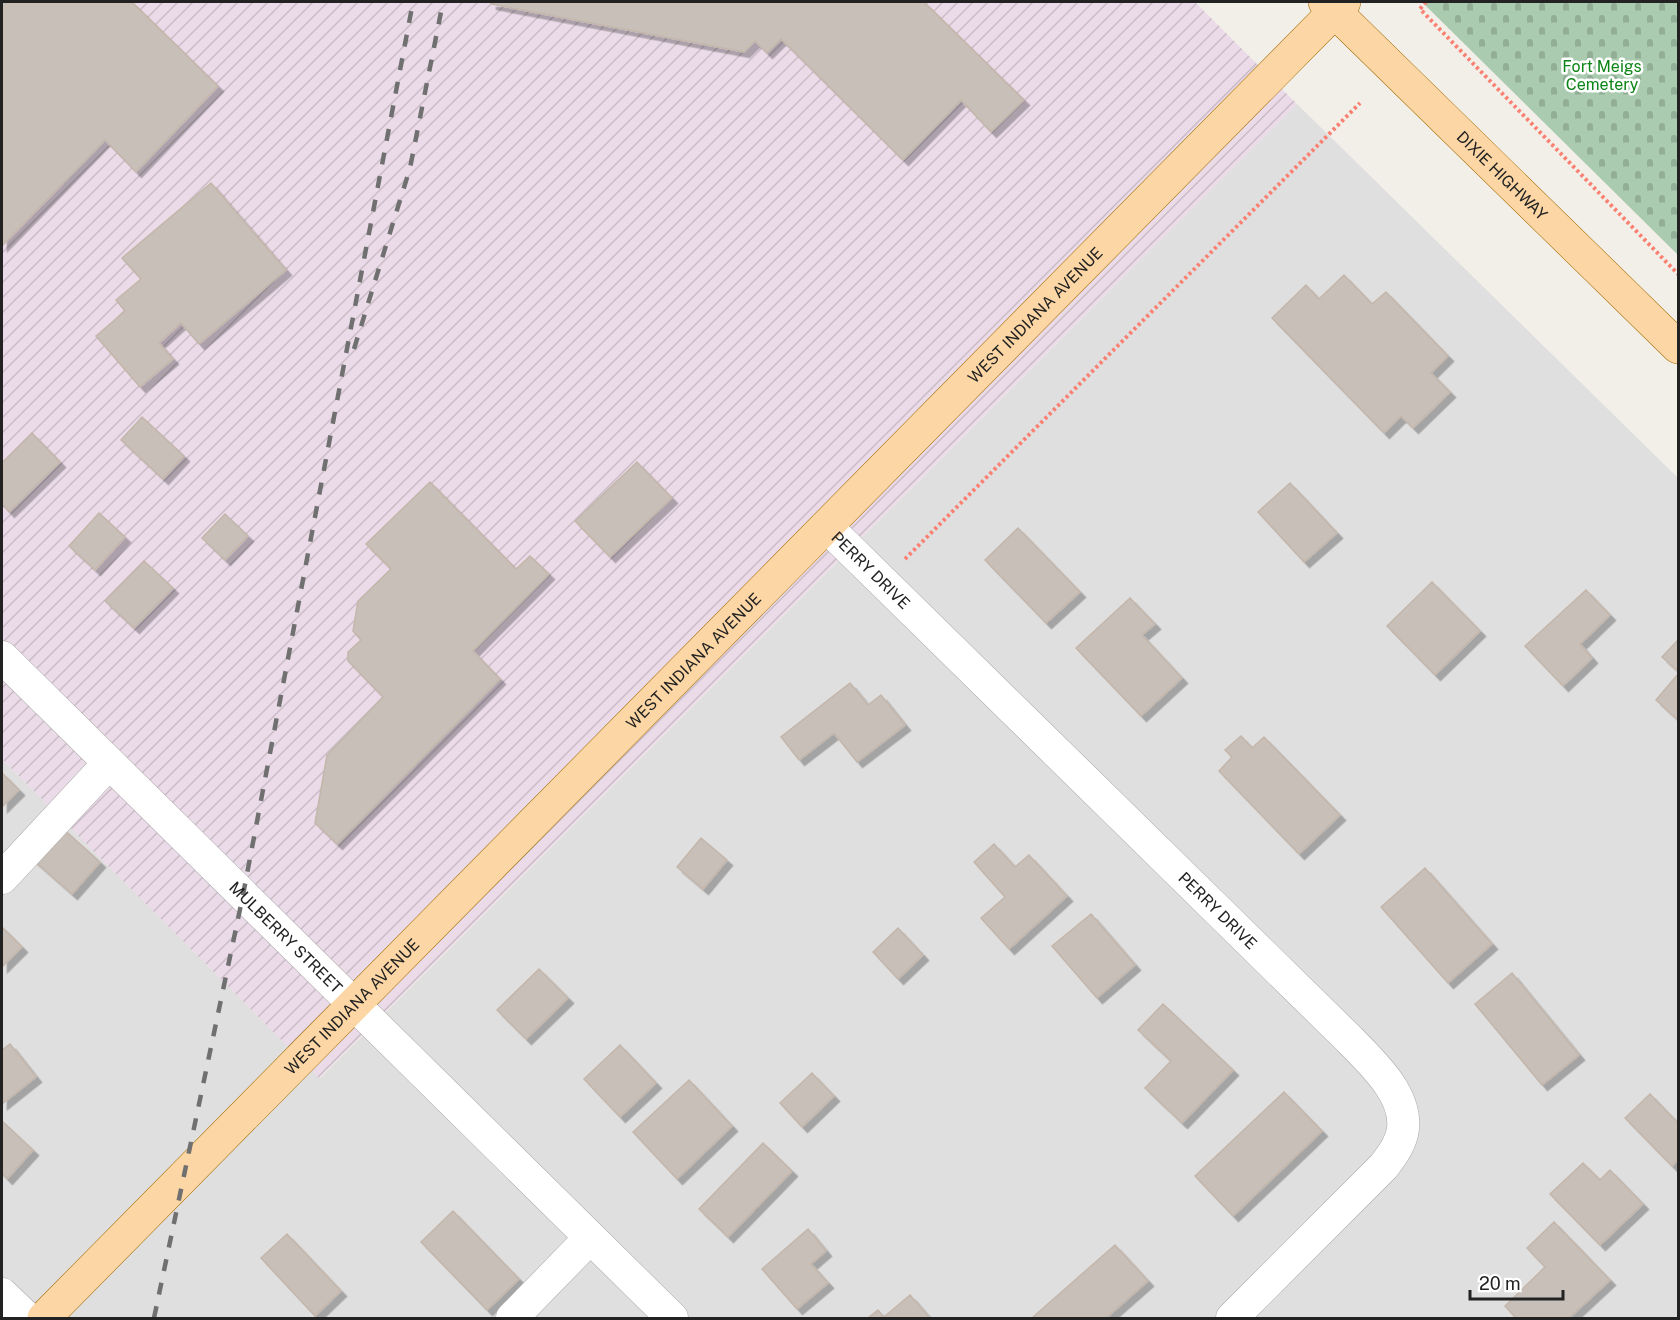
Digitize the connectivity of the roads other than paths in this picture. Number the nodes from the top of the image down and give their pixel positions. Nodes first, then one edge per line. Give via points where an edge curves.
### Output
1 (1334, 5) edge
2 (1678, 348) edge
3 (826, 526) junction
4 (2, 657) edge
5 (110, 764) junction
6 (2, 878) edge
7 (356, 1005) junction
8 (590, 1238) junction
9 (2, 1294) edge
10 (27, 1318) edge
11 (44, 1318) edge
12 (512, 1318) edge
13 (672, 1318) edge
14 (1232, 1318) edge

1 - 2 main road, DIXIE HIGHWAY
1 - 3 main road, WEST INDIANA AVENUE
3 - 7 main road, WEST INDIANA AVENUE
3 - 14 street, PERRY DRIVE via 1350,1040 1390,1086 1402,1114 1398,1146 1384,1166
4 - 5 street, MULBERRY STREET
5 - 6 street
5 - 7 street, MULBERRY STREET
7 - 8 street, MULBERRY STREET
7 - 11 main road, WEST INDIANA AVENUE
8 - 12 street
8 - 13 street, MULBERRY STREET
9 - 10 street

